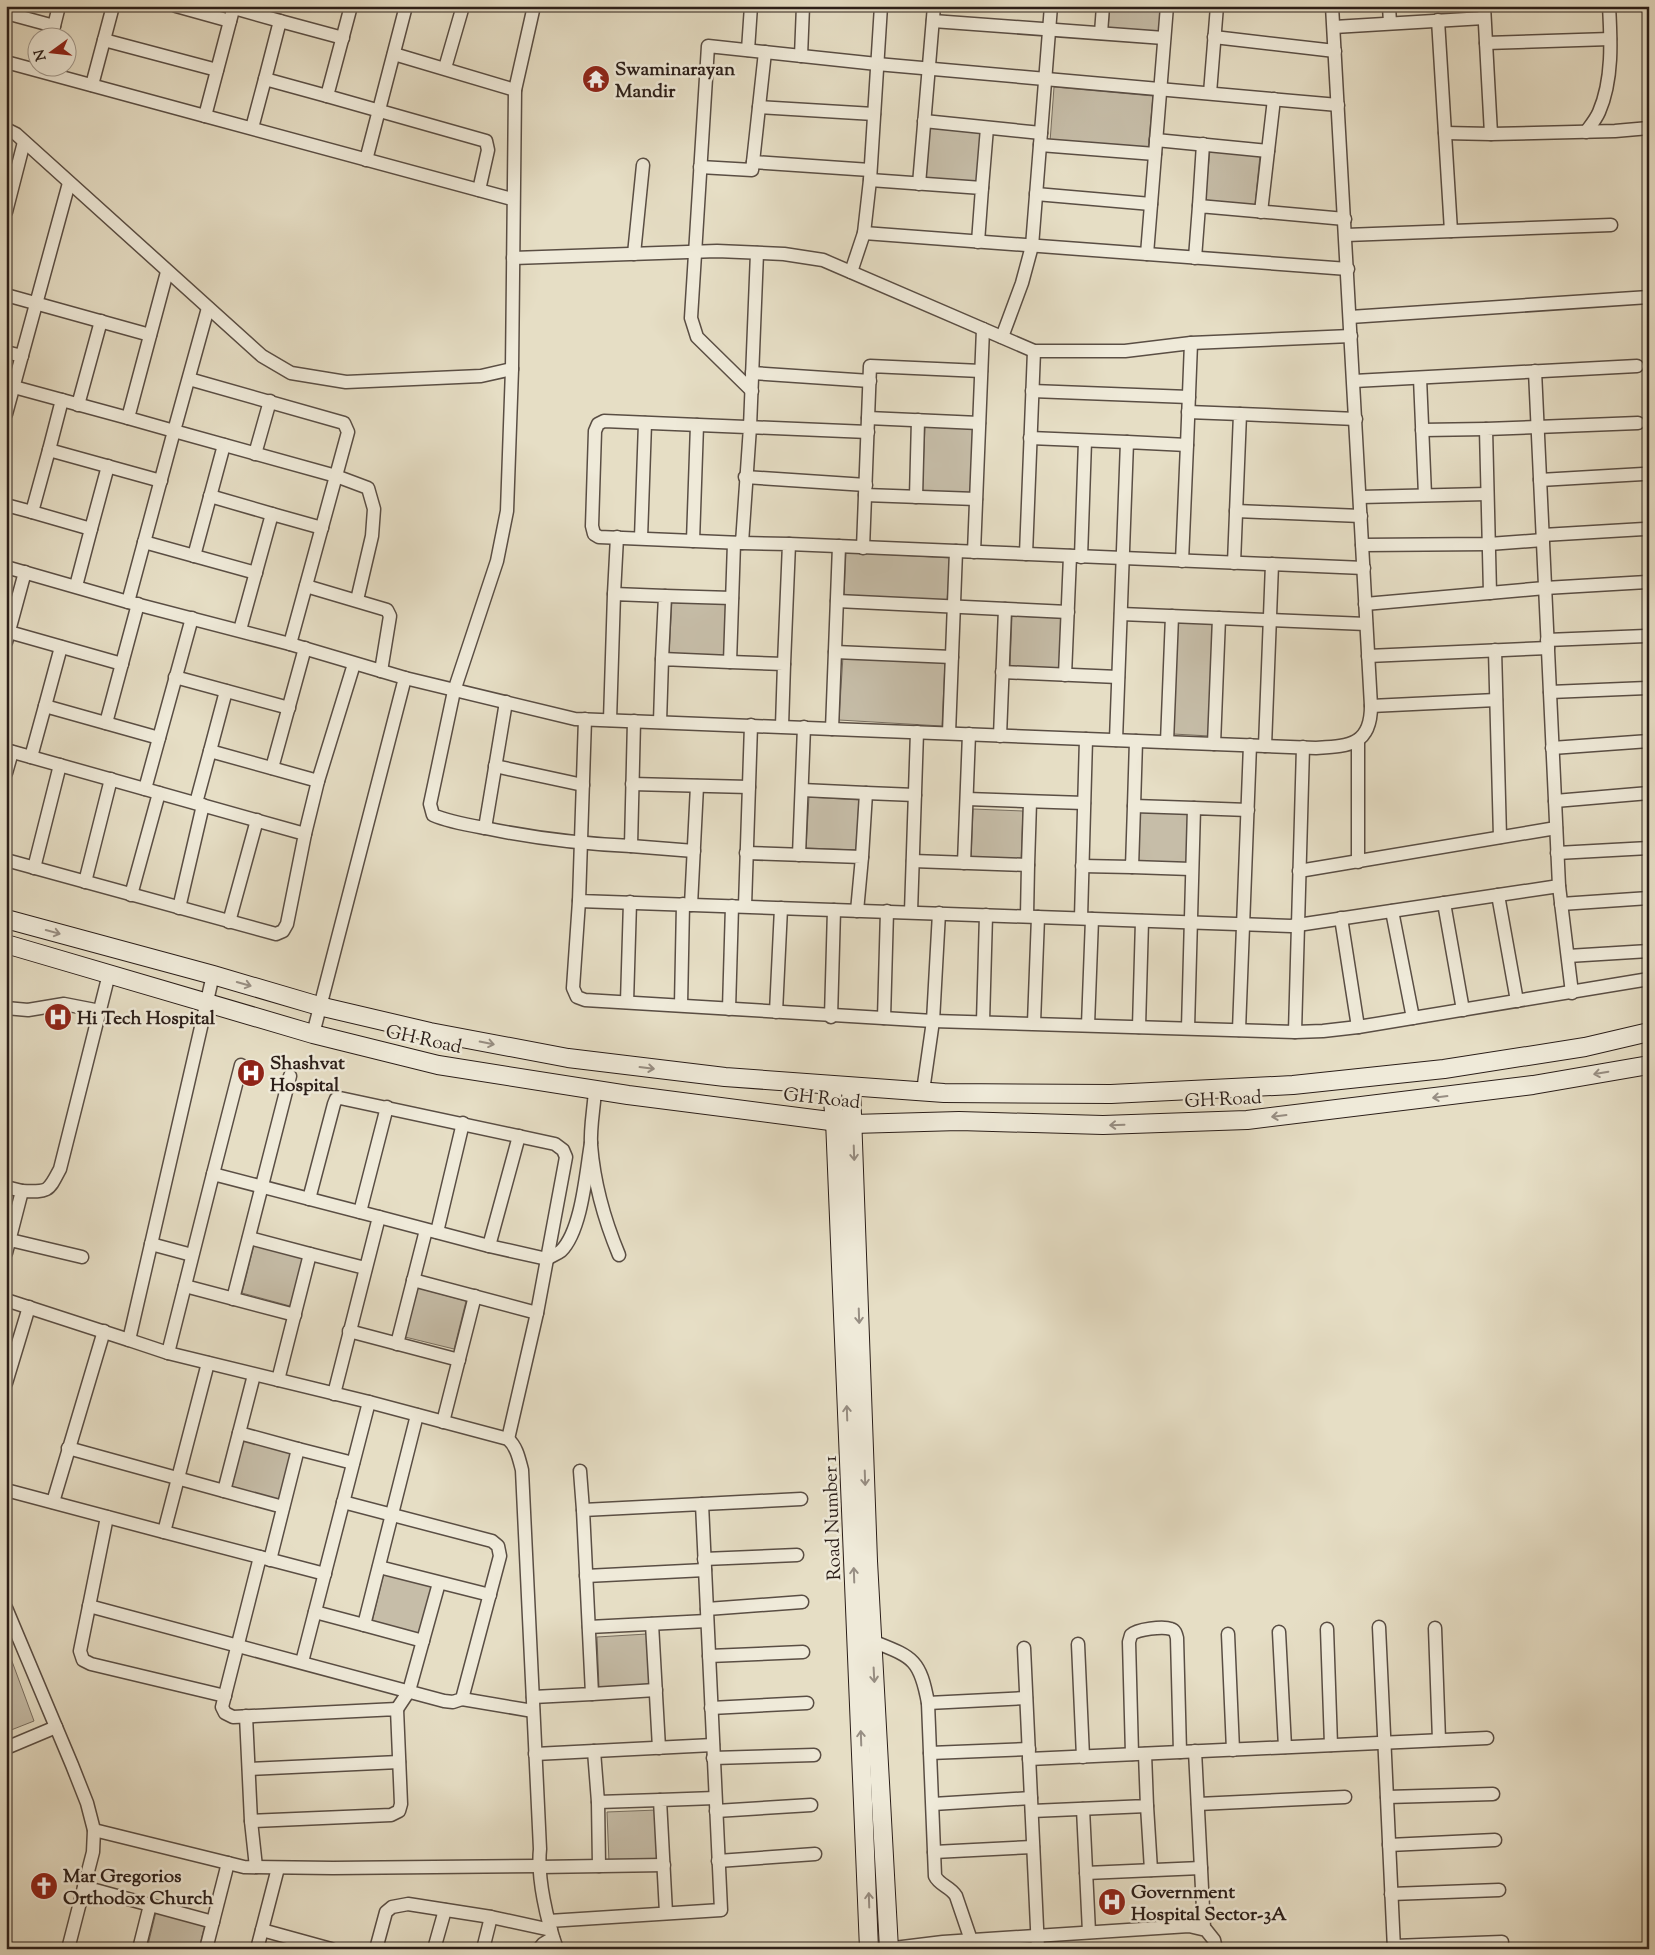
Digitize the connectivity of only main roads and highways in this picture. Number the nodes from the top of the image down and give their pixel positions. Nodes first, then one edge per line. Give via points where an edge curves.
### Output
1 (6, 919) edge
2 (6, 944) edge
3 (1649, 1032) edge
4 (1649, 1064) edge
5 (832, 1086) junction
6 (851, 1087) junction
7 (834, 1120) junction
8 (853, 1124) junction
9 (869, 1949) edge
10 (888, 1949) edge

1 -> 5 main road, GH Road via 319,1006 430,1032 568,1058
2 - 7 main road, GH Road via 313,1034 438,1065 595,1090
3 - 6 main road, GH Road via 1585,1047 1454,1068 1293,1085 1110,1094 944,1093
4 -> 8 main road, GH Road via 1534,1086 1246,1120 1103,1125
5 - 6 main road, GH Road
5 - 7 main road, Road Number 1
6 - 8 main road, Road Number 1
7 - 8 main road, GH Road
9 -> 7 main road, Road Number 1
8 -> 10 main road, Road Number 1 via 872,1641

